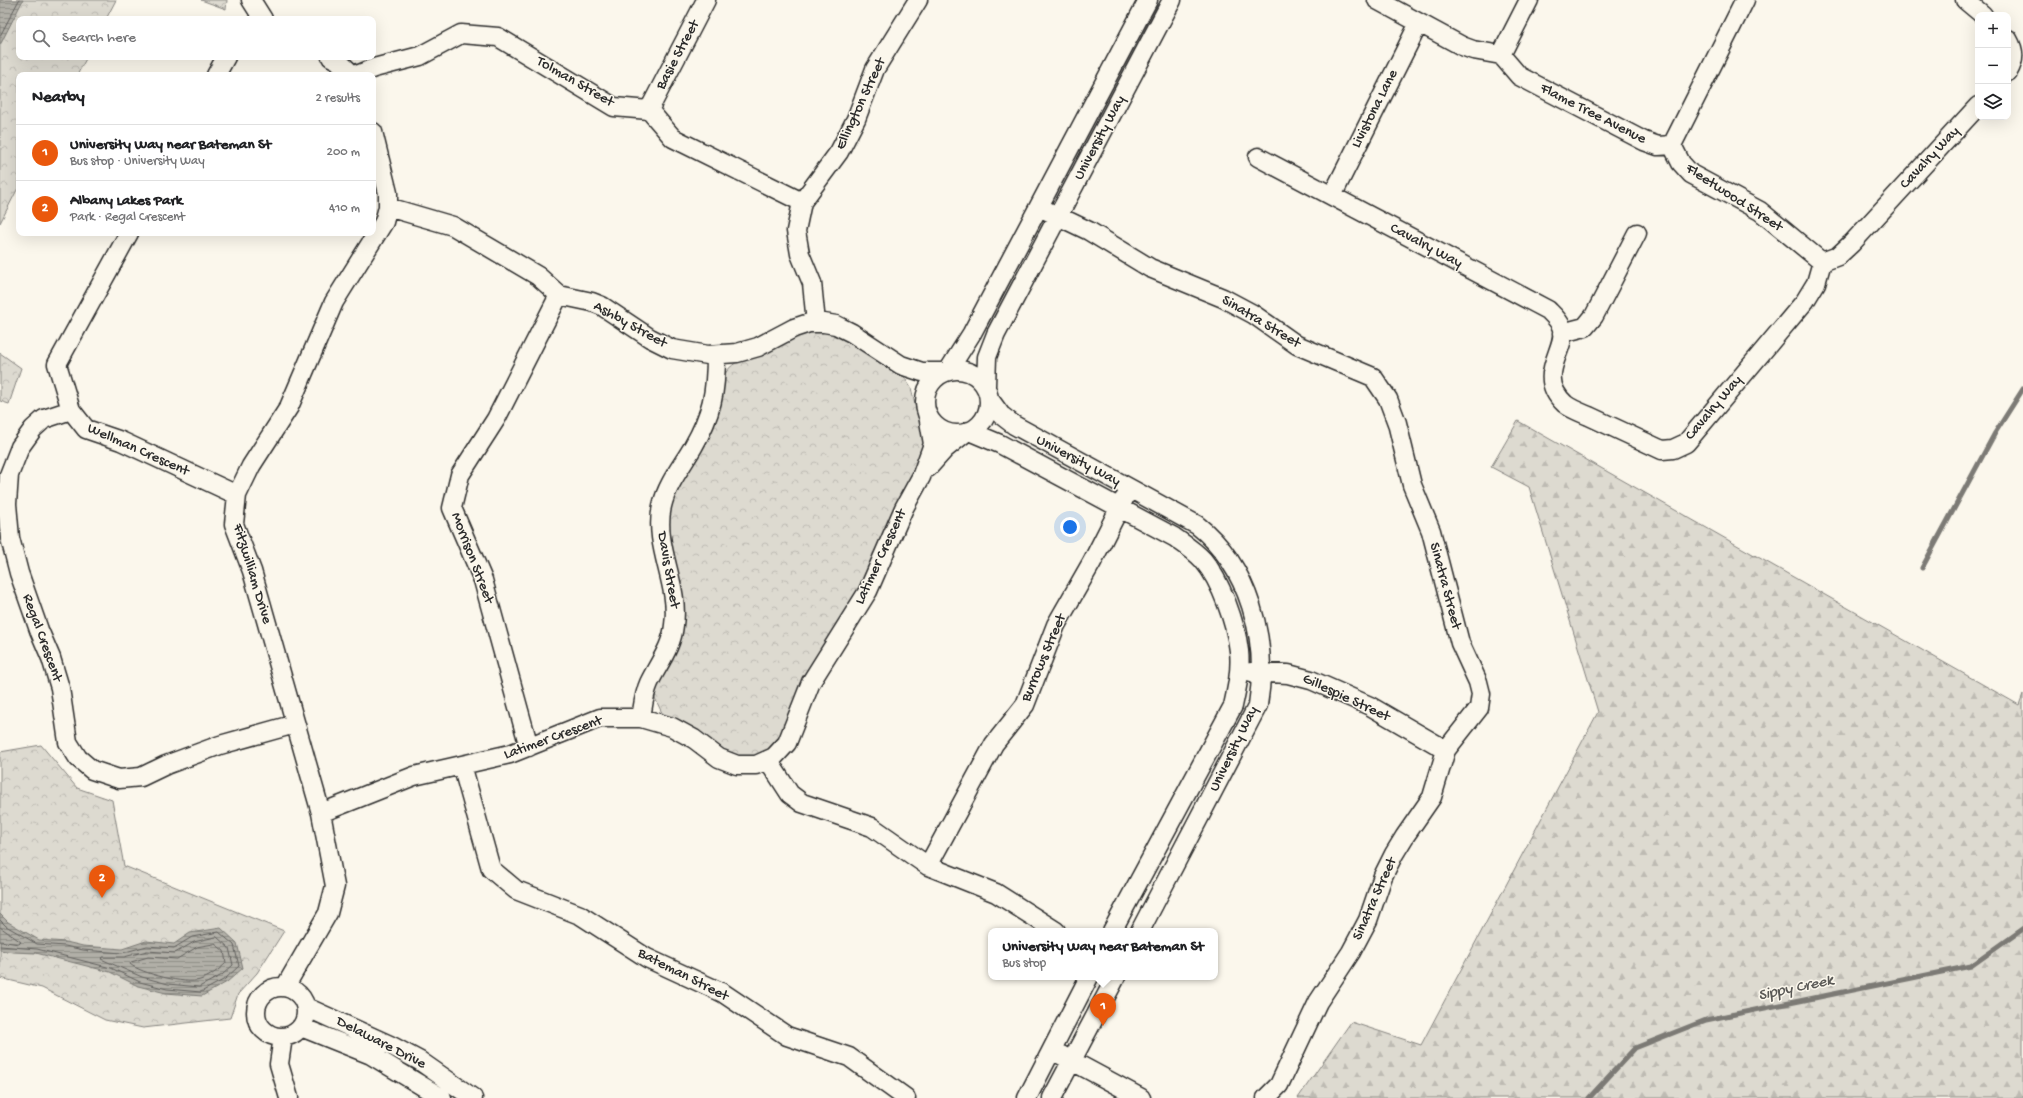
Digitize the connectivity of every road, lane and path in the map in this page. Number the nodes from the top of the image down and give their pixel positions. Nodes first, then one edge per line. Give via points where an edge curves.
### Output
1 (251, 0) edge
2 (706, 0) edge
3 (918, 0) edge
4 (1148, 0) edge
5 (1172, 0) edge
6 (1377, 0) edge
7 (1529, 0) edge
8 (1745, 0) edge
9 (1965, 0) edge
10 (1979, 12) edge
11 (259, 16) edge
12 (1419, 23) junction
13 (2011, 44) edge
14 (1501, 55) junction
15 (224, 60) edge
16 (337, 60) edge
17 (2011, 64) edge
18 (218, 72) edge
19 (350, 72) edge
20 (364, 72) edge
21 (1975, 109) edge
22 (649, 110) junction
23 (376, 143) edge
24 (1672, 144) junction
25 (1258, 157) dead end
26 (1332, 196) junction
27 (802, 202) junction
28 (388, 207) junction
29 (1039, 207) junction
30 (1059, 217) junction
31 (1637, 233) dead end
32 (127, 236) edge
33 (1822, 262) junction
34 (559, 295) junction
35 (816, 323) junction
36 (1562, 333) junction
37 (716, 355) junction
38 (901, 365) junction
39 (947, 371) junction
40 (988, 393) junction
41 (71, 410) junction
42 (927, 410) junction
43 (967, 432) junction
44 (921, 477) junction
45 (1130, 489) junction
46 (237, 495) junction
47 (1119, 508) junction
48 (1239, 672) junction
49 (1262, 673) junction
50 (641, 718) junction
51 (295, 724) junction
52 (529, 747) junction
53 (1446, 750) junction
54 (768, 760) junction
55 (462, 765) junction
56 (320, 813) junction
57 (928, 866) junction
58 (1051, 928) edge
59 (1114, 928) edge
60 (1142, 928) edge
61 (1087, 980) edge
62 (1114, 980) edge
63 (285, 987) junction
64 (306, 1007) junction
65 (301, 1027) junction
66 (283, 1037) junction
67 (1051, 1051) junction
68 (1072, 1061) junction
69 (289, 1098) edge
70 (442, 1098) edge
71 (473, 1098) edge
72 (906, 1098) edge
73 (1027, 1098) edge
74 (1052, 1098) edge
75 (1142, 1098) edge
76 (1266, 1098) edge

1 - 11 street
2 - 22 street, Basie Street
3 - 27 street, Ellington Street via 875,69 856,119 839,152
4 - 29 street, University Way
5 - 30 street, University Way
6 - 12 street
7 - 14 street
8 - 24 street
9 - 10 street
12 - 14 street via 1462,46
12 - 26 street, Livistona Lane
13 - 17 street via 2014,57
14 - 24 street, Flame Tree Avenue via 1519,76 1637,138 1658,146
15 - 18 street
16 - 19 street
20 - 22 street, Tolman Street via 420,56 461,34 498,37 614,107
21 - 33 street, Cavalry Way via 1852,243 1838,256
22 - 27 street via 673,138
23 - 28 street, Fitzwilliam Drive via 386,179
24 - 33 street, Fleetwood Street via 1681,163 1691,174 1760,212
25 - 26 street, Cavalry Way
26 - 36 street, Cavalry Way via 1548,310 1556,318
27 - 35 street, Ellington Street via 796,230 800,254 812,283
28 - 34 street via 453,226 538,276
28 - 46 street, Fitzwilliam Drive via 376,238 334,302 289,407 251,466
29 - 30 street, Sinatra Street
29 - 39 street, University Way via 969,339
30 - 40 street, University Way via 993,341 987,362
30 - 53 street, Sinatra Street via 1089,231 1150,268 1223,298 1253,314 1297,345 1373,377 1388,399 1397,423 1412,485 1431,531 1460,643 1481,694 1479,708
31 - 36 street via 1594,316 1585,327
32 - 41 street, Wellman Crescent via 57,364
33 - 36 street, Cavalry Way via 1816,283 1805,300 1686,443 1673,449 1662,450 1565,405 1555,389 1552,378 1552,367
34 - 37 street, Ashby Street via 602,306 650,338 672,349
34 - 52 street, Morrison Street via 496,420 460,475 452,508 483,580
35 - 37 street, Ashby Street via 794,328 751,350
35 - 38 street, Ashby Street via 829,323 844,328
37 - 50 street, Davis Street via 715,392 709,413 670,485 662,507 660,536 675,597 674,625 668,646 647,688
38 - 39 street, Ashby Street via 922,372
38 - 42 street, Ashby Street via 913,381
39 - 40 street via 955,369 976,375
39 - 42 street via 931,383 926,396
40 - 43 street via 988,413
40 - 45 street, University Way via 1001,415 1014,425
41 - 46 street, Wellman Crescent via 86,429 121,441
41 - 51 street, Regal Crescent via 44,419 32,429 20,447 9,476 7,504 10,538 19,572 60,688 68,742 78,758 92,770 119,779 141,777 220,745
42 - 43 street via 937,426 946,432
42 - 44 street, Latimer Crescent via 932,444
43 - 44 street, Latimer Crescent via 945,449
43 - 47 street, University Way via 1000,444
44 - 54 street, Latimer Crescent via 904,508 865,595 811,682 787,743
45 - 47 street, Burrows Street
45 - 49 street, University Way via 1196,525 1216,542 1228,557 1250,604 1259,636
46 - 51 street, Fitzwilliam Drive via 234,524 252,571
47 - 48 street, University Way via 1174,537 1203,561 1224,599 1235,630 1239,650
47 - 57 street, Burrows Street via 1056,625 1025,705 994,744
48 - 49 street, Gillespie Street
48 - 59 street, University Way via 1233,706 1228,718
49 - 53 street, Gillespie Street via 1288,674 1311,680 1370,706
49 - 60 street, University Way via 1258,705 1251,720
50 - 52 street, Latimer Crescent via 600,718
50 - 54 street, Latimer Crescent via 679,730 727,763 744,766
51 - 56 street, Fitzwilliam Drive
52 - 55 street, Latimer Crescent
53 - 76 street, Sinatra Street via 1432,797 1394,854 1383,876 1368,920 1351,952 1318,1002 1279,1085
54 - 57 street via 790,794 802,803 872,827
55 - 56 street, Latimer Crescent via 414,776
55 - 72 street, Bateman Street via 491,869 516,890 580,915 646,958 723,993 787,1036 849,1057
56 - 63 street, Fitzwilliam Drive via 335,886 328,913
57 - 58 street via 996,893
61 - 67 street
62 - 68 street
63 - 64 street via 296,992
63 - 66 street via 271,990 264,995 257,1011 262,1027 271,1035
64 - 65 street via 306,1016
64 - 71 street, Delaware Drive via 392,1046
65 - 66 street via 295,1033
65 - 70 street, Delaware Drive via 371,1055
66 - 69 street via 279,1064
67 - 68 street
67 - 73 street
68 - 74 street
68 - 75 street

